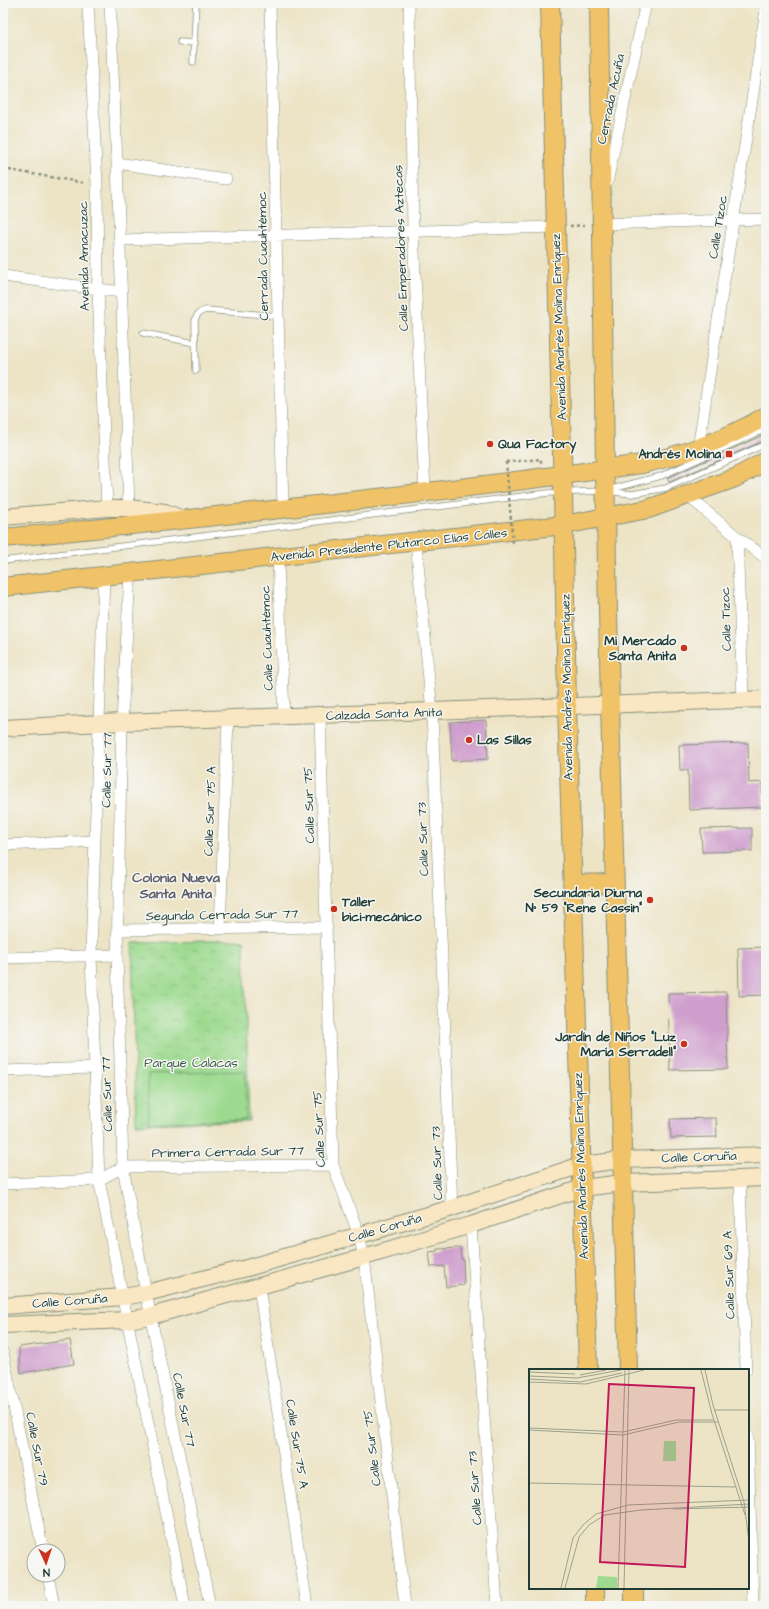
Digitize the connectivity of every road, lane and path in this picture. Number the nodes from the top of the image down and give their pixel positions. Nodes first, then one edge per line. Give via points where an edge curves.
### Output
1 (88, 3) edge
2 (110, 3) edge
3 (196, 3) edge
4 (270, 3) edge
5 (409, 3) edge
6 (550, 3) edge
7 (599, 3) edge
8 (646, 3) edge
9 (766, 9) edge
10 (180, 42) dead end
11 (195, 43) junction
12 (193, 62) dead end
13 (117, 163) junction
14 (3, 169) edge
15 (226, 179) dead end
16 (97, 186) junction
17 (603, 202) junction
18 (733, 219) junction
19 (766, 219) edge
20 (603, 224) junction
21 (556, 227) junction
22 (413, 230) junction
23 (277, 234) junction
24 (120, 240) junction
25 (3, 276) edge
26 (98, 289) junction
27 (121, 292) junction
28 (279, 316) junction
29 (143, 333) dead end
30 (195, 343) junction
31 (196, 371) dead end
32 (766, 416) edge
33 (766, 429) edge
34 (766, 444) edge
35 (698, 449) junction
36 (541, 459) dead end
37 (766, 461) edge
38 (605, 469) junction
39 (563, 484) junction
40 (606, 491) junction
41 (425, 492) junction
42 (688, 496) junction
43 (107, 508) junction
44 (129, 508) junction
45 (283, 508) junction
46 (3, 517) edge
47 (606, 518) junction
48 (185, 520) junction
49 (564, 525) junction
50 (3, 538) edge
51 (737, 538) junction
52 (416, 542) junction
53 (513, 544) dead end
54 (278, 557) junction
55 (766, 558) edge
56 (3, 561) edge
57 (130, 573) junction
58 (104, 576) junction
59 (3, 587) edge
60 (766, 699) edge
61 (742, 700) junction
62 (610, 705) junction
63 (567, 707) junction
64 (432, 712) junction
65 (320, 716) junction
66 (284, 717) junction
67 (228, 719) junction
68 (122, 722) junction
69 (98, 724) junction
70 (3, 728) edge
71 (95, 840) junction
72 (3, 845) edge
73 (614, 883) junction
74 (572, 884) junction
75 (327, 927) junction
76 (220, 929) junction
77 (118, 930) junction
78 (91, 955) junction
79 (117, 955) junction
80 (3, 958) edge
81 (95, 1068) junction
82 (3, 1070) edge
83 (766, 1155) edge
84 (623, 1160) junction
85 (333, 1164) junction
86 (581, 1165) junction
87 (123, 1167) junction
88 (766, 1178) edge
89 (740, 1179) junction
90 (99, 1180) junction
91 (623, 1182) junction
92 (3, 1184) edge
93 (582, 1188) junction
94 (452, 1208) junction
95 (471, 1225) junction
96 (359, 1235) junction
97 (364, 1257) junction
98 (258, 1287) junction
99 (146, 1293) junction
100 (123, 1297) junction
101 (3, 1306) edge
102 (151, 1316) junction
103 (128, 1320) junction
104 (3, 1325) edge
105 (3, 1353) edge
106 (588, 1369) edge
107 (628, 1369) edge
108 (746, 1369) edge
109 (749, 1470) edge
110 (41, 1543) edge
111 (50, 1583) edge
112 (595, 1589) edge
113 (634, 1589) edge
114 (54, 1606) edge
115 (184, 1606) edge
116 (210, 1606) edge
117 (307, 1606) edge
118 (405, 1606) edge
119 (497, 1606) edge
120 (595, 1606) edge
121 (634, 1606) edge
122 (753, 1606) edge

1 - 16 street, Avenida Amacuzac
2 - 13 street
3 - 11 lane
4 - 23 street, Cerrada Cuauhtémoc
5 - 22 street, Calle Emperadores Aztecas
6 - 21 main road, Avenida Andrés Molina Enríquez
7 - 17 main road
8 - 17 street, Cerrada Acuña
9 - 18 street, Calle Tizoc
10 - 11 lane
11 - 12 lane
13 - 15 street
13 - 24 street
14 - 16 path
16 - 26 street, Avenida Amacuzac
17 - 20 main road
18 - 19 street
18 - 20 street
18 - 35 street, Calle Tizoc
20 - 21 path
20 - 38 main road
21 - 22 street
21 - 39 main road, Avenida Andrés Molina Enríquez
22 - 23 street
22 - 41 street, Calle Emperadores Aztecas
23 - 24 street
23 - 28 street, Cerrada Cuauhtémoc
24 - 27 street
25 - 26 street
26 - 27 street
26 - 43 street, Avenida Amacuzac
27 - 44 street
28 - 30 lane via 200,311 195,320
28 - 45 street, Cerrada Cuauhtémoc
29 - 30 lane
30 - 31 lane
32 - 35 main road
33 - 40 lane via 661,476
34 - 40 lane via 666,488 632,494
35 - 38 main road via 649,462
36 - 53 path, bridge via 506,462
37 - 42 main road, Avenida Presidente Plutarco Elías Calles via 735,478
38 - 39 main road
38 - 40 main road
39 - 40 lane
39 - 41 main road
39 - 49 main road, Avenida Andrés Molina Enríquez
39 - 56 lane via 548,493
40 - 47 main road
41 - 45 main road
42 - 47 main road, Avenida Presidente Plutarco Elías Calles via 648,509
42 - 51 street
43 - 44 street
43 - 46 street
44 - 48 street via 165,512
45 - 48 main road
47 - 49 main road, Avenida Presidente Plutarco Elías Calles
47 - 62 main road
48 - 50 main road
49 - 52 main road, Avenida Presidente Plutarco Elías Calles
49 - 63 main road, Avenida Andrés Molina Enríquez
51 - 55 street
51 - 61 street, Calle Tizoc
52 - 54 main road, Avenida Presidente Plutarco Elías Calles
52 - 64 street, Calle Sur 73
54 - 57 main road, Avenida Presidente Plutarco Elías Calles
54 - 66 street, Calle Cuauhtémoc
57 - 58 main road, Avenida Presidente Plutarco Elías Calles
57 - 68 street, Calle Sur 77
58 - 59 main road, Avenida Presidente Plutarco Elías Calles
58 - 69 street, Calle Sur 77
60 - 61 street, Calzada Santa Anita
61 - 62 street, Calzada Santa Anita
62 - 63 street, Calzada Santa Anita
62 - 73 main road
63 - 64 street, Calzada Santa Anita
63 - 74 main road, Avenida Andrés Molina Enríquez
64 - 65 street, Calzada Santa Anita
64 - 94 street, Calle Sur 73
65 - 66 street, Calzada Santa Anita
65 - 75 street, Calle Sur 75
66 - 67 street, Calzada Santa Anita
67 - 68 street, Calzada Santa Anita
67 - 76 street, Calle Sur 75 A
68 - 69 street, Calzada Santa Anita
68 - 77 street, Calle Sur 77
69 - 70 street, Calzada Santa Anita
69 - 71 street, Calle Sur 77
71 - 72 street
71 - 78 street, Calle Sur 77
73 - 74 main road
73 - 84 main road
74 - 86 main road, Avenida Andrés Molina Enríquez
75 - 76 street, Segunda Cerrada Sur 77
75 - 85 street, Calle Sur 75
76 - 77 street, Segunda Cerrada Sur 77
77 - 79 street, Calle Sur 77
78 - 79 street
78 - 80 street
78 - 81 street, Calle Sur 77
79 - 87 street, Calle Sur 77
81 - 82 street
81 - 90 street, Calle Sur 77
83 - 84 street, Calle Coruña
84 - 86 street, Calle Coruña
84 - 91 main road
85 - 87 street, Primera Cerrada Sur 77
85 - 96 street, Calle Sur 75
86 - 93 main road, Avenida Andrés Molina Enríquez
86 - 94 street, Calle Coruña
87 - 90 street
87 - 99 street, Calle Sur 77
88 - 89 street, Calle Coruña
89 - 91 street, Calle Coruña
89 - 108 street, Calle Sur 69 A
90 - 92 street
90 - 100 street, Calle Sur 77
91 - 93 street, Calle Coruña
91 - 107 main road
93 - 95 street, Calle Coruña
93 - 106 main road, Avenida Andrés Molina Enríquez
94 - 96 street, Calle Coruña
95 - 97 street, Calle Coruña
95 - 119 street, Calle Sur 73
96 - 97 street, Calle Sur 75
96 - 99 street, Calle Coruña via 247,1268
97 - 98 street, Calle Coruña
97 - 118 street, Calle Sur 75
98 - 102 street, Calle Coruña
98 - 117 street, Calle Sur 75 A
99 - 100 street, Calle Coruña
99 - 102 street, Calle Sur 77
100 - 101 street, Calle Coruña
100 - 103 street, Calle Sur 77
102 - 103 street, Calle Coruña
102 - 116 street, Calle Sur 77
103 - 104 street, Calle Coruña
103 - 115 street, Calle Sur 77
105 - 110 street, Calle Sur 79
109 - 122 street
111 - 114 street
112 - 120 main road
113 - 121 main road

